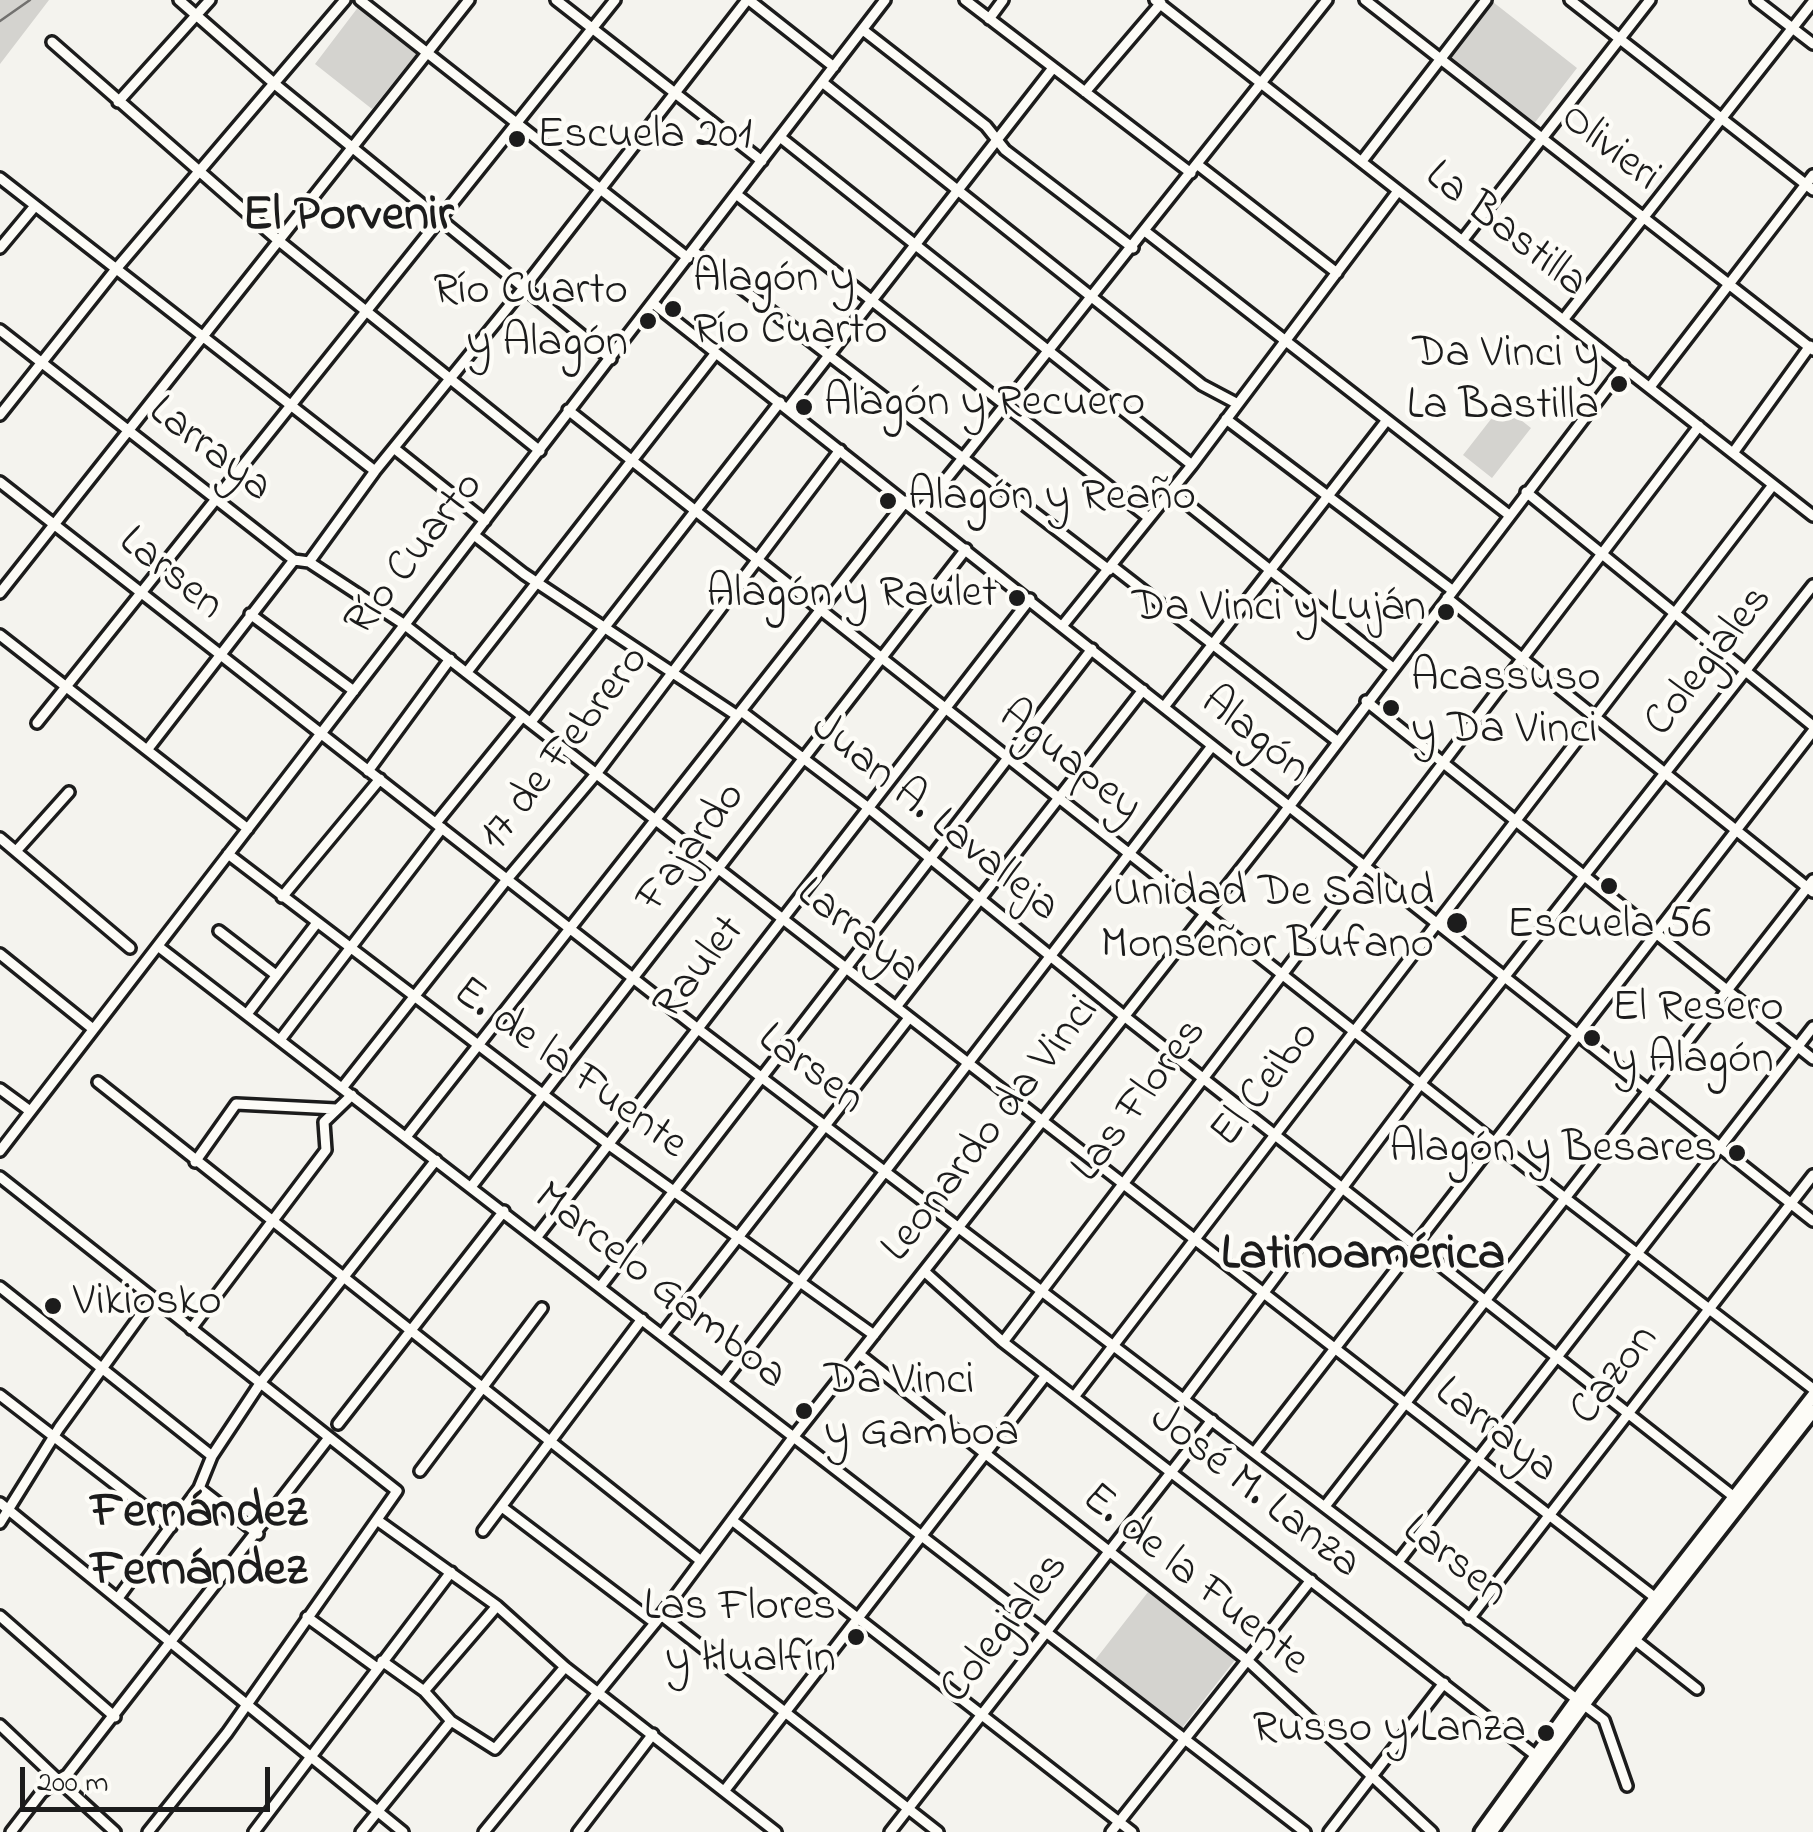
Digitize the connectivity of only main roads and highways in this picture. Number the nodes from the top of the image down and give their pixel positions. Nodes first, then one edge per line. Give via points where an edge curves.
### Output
1 (1813, 1392) edge
2 (1807, 1419) edge
3 (1660, 1601) junction
4 (1580, 1702) junction
5 (1542, 1759) junction
6 (1480, 1832) edge
7 (1491, 1832) edge

1 - 2 main road
2 - 3 main road
3 - 4 main road
3 - 4 main road
4 - 5 main road
5 - 6 main road
5 - 7 main road

